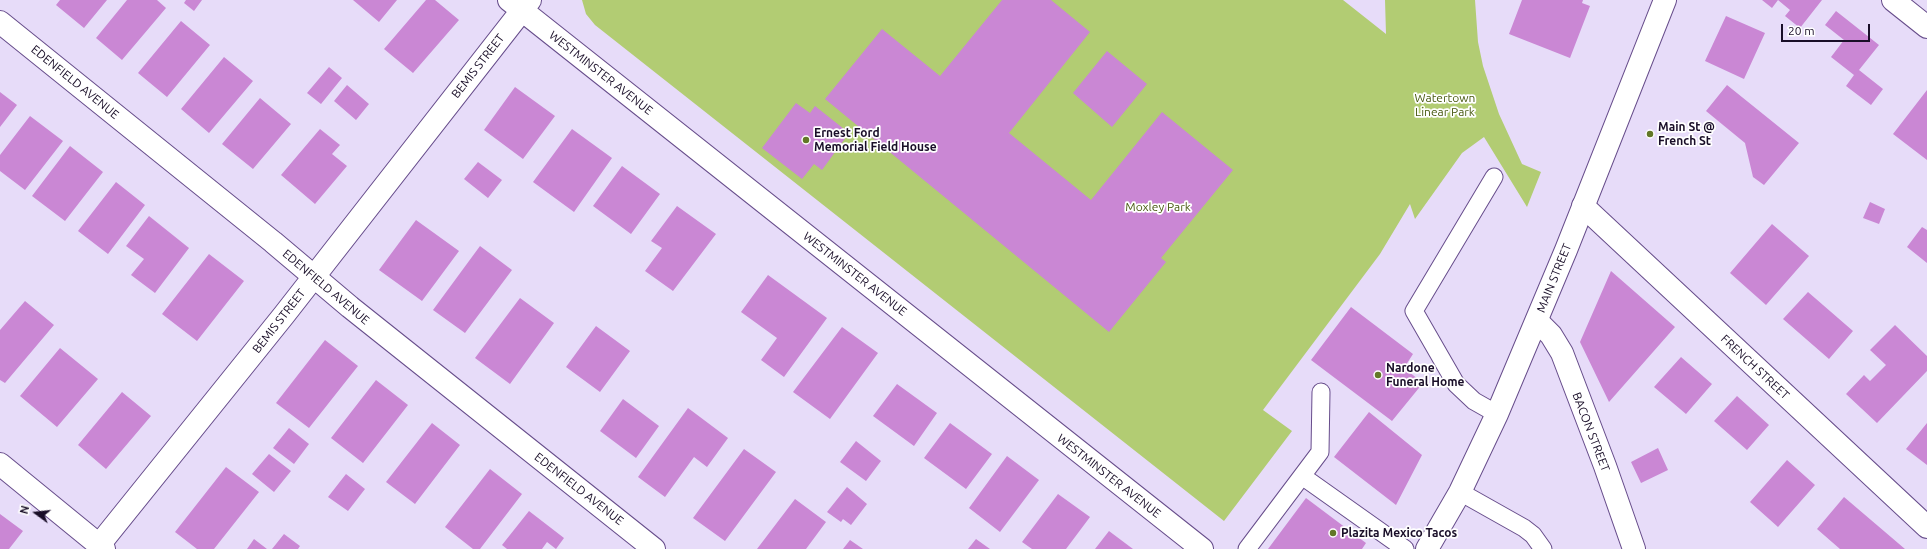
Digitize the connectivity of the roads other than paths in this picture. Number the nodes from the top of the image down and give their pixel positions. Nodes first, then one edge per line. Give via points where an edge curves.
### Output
1 (1665, 0) edge
2 (1894, 0) edge
3 (520, 3) edge
4 (0, 22) edge
5 (1927, 27) edge
6 (1494, 177) dead end
7 (1583, 206) junction
8 (315, 276) junction
9 (1537, 321) junction
10 (1321, 392) dead end
11 (1497, 414) junction
12 (0, 464) edge
13 (1302, 476) junction
14 (1460, 492) junction
15 (1927, 527) edge
16 (102, 547) edge
17 (654, 549) edge
18 (1202, 549) edge
19 (1247, 549) edge
20 (1405, 549) edge
21 (1427, 549) edge
22 (1543, 549) edge
23 (1634, 549) edge

1 - 7 street, MAIN STREET
2 - 5 street
3 - 8 street, BEMIS STREET
3 - 18 street, WESTMINSTER AVENUE
4 - 8 street, EDENFIELD AVENUE
6 - 11 lane via 1414,311 1456,384 1474,401
7 - 9 street, MAIN STREET
7 - 15 street, FRENCH STREET
8 - 16 street, BEMIS STREET
8 - 17 street, EDENFIELD AVENUE via 350,307
9 - 11 street, MAIN STREET
9 - 23 street, BACON STREET via 1551,335 1562,353
10 - 13 lane via 1320,452
11 - 14 street, MAIN STREET
12 - 16 street
13 - 19 lane
13 - 20 lane
14 - 21 street, MAIN STREET
14 - 22 lane via 1524,528

